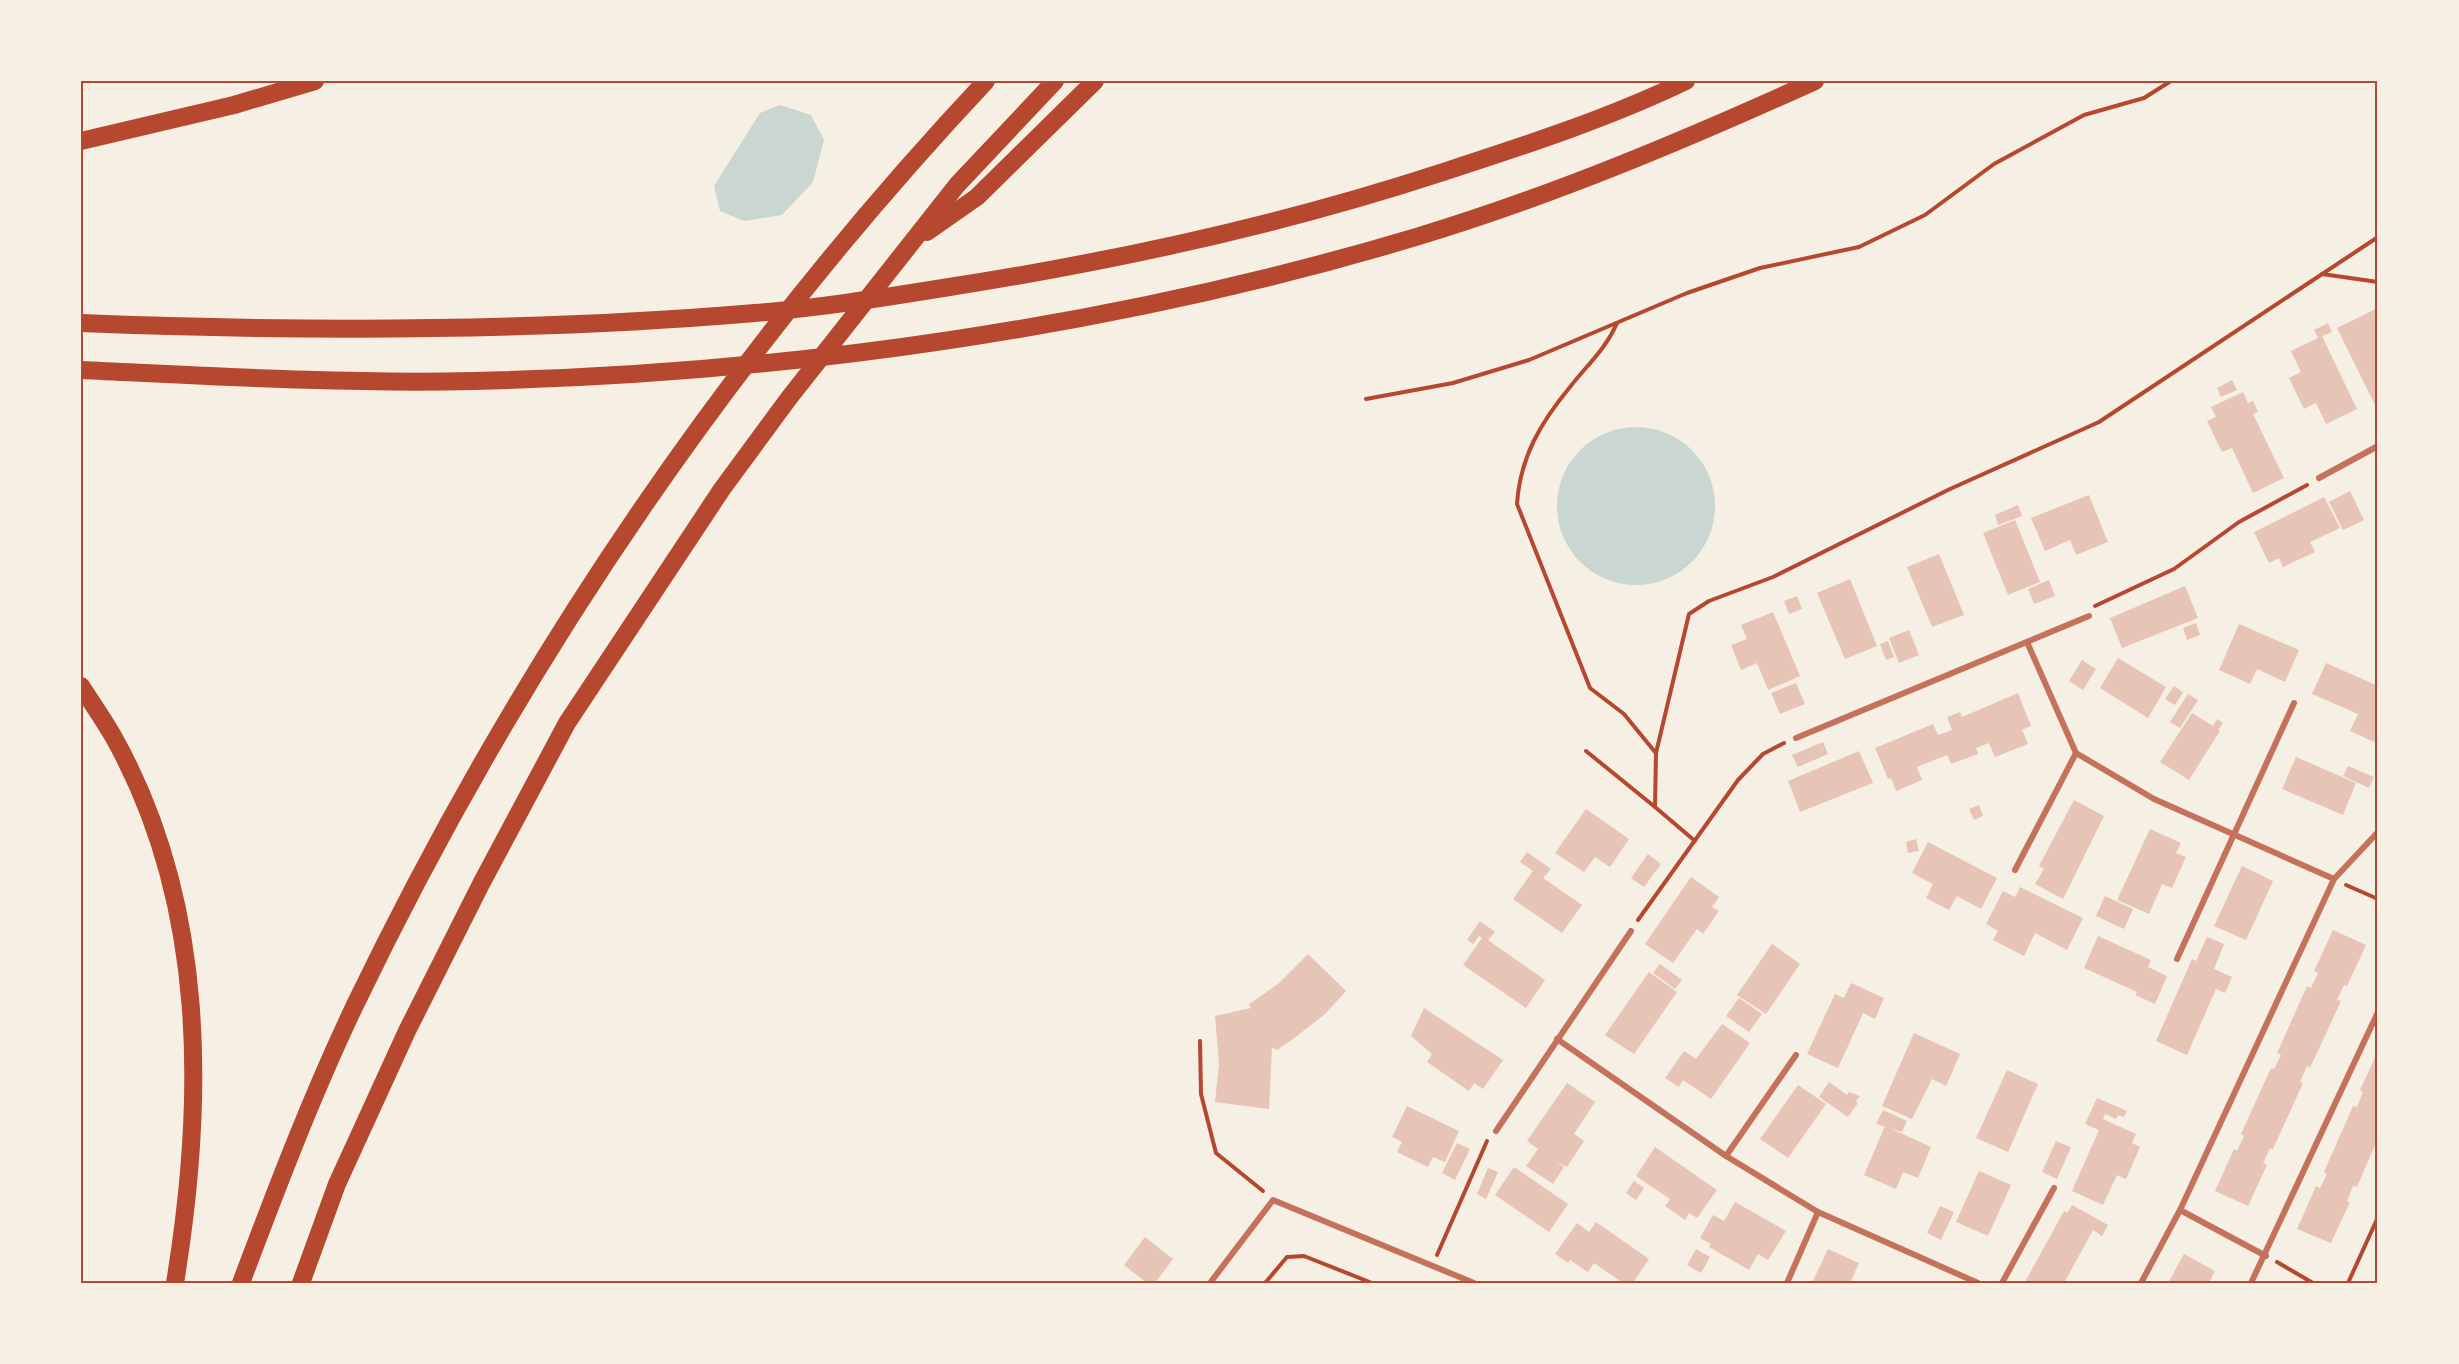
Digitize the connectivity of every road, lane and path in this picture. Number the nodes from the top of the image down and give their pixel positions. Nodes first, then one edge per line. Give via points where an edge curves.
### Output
1 (315, 81) edge
2 (986, 81) edge
3 (1055, 81) edge
4 (1095, 81) edge
5 (1686, 81) edge
6 (1815, 81) edge
7 (2171, 81) edge
8 (81, 141) edge
9 (2378, 237) edge
10 (913, 242) junction
11 (2321, 273) junction
12 (2378, 282) edge
13 (81, 323) edge
14 (1617, 323) junction
15 (81, 370) edge
16 (1366, 399) dead end
17 (2378, 446) edge
18 (2319, 478) joint
19 (2089, 616) joint
20 (2027, 642) junction
21 (81, 686) edge
22 (2294, 703) dead end
23 (1796, 738) joint
24 (1586, 751) dead end
25 (1656, 753) junction
26 (2076, 753) junction
27 (1655, 807) junction
28 (2378, 832) edge
29 (2234, 835) junction
30 (1695, 840) junction
31 (2015, 870) dead end
32 (2334, 879) junction
33 (2378, 899) edge
34 (1631, 931) joint
35 (2177, 958) dead end
36 (2378, 1012) edge
37 (1557, 1039) junction
38 (1200, 1041) dead end
39 (1796, 1055) dead end
40 (1496, 1131) joint
41 (1726, 1156) junction
42 (2054, 1188) dead end
43 (1273, 1200) junction
44 (2180, 1210) junction
45 (1818, 1212) junction
46 (2378, 1217) edge
47 (2266, 1256) junction
48 (1433, 1266) junction
49 (176, 1283) edge
50 (241, 1283) edge
51 (301, 1283) edge
52 (1210, 1283) edge
53 (1265, 1283) edge
54 (1372, 1283) edge
55 (1474, 1283) edge
56 (1787, 1283) edge
57 (1978, 1283) edge
58 (2002, 1283) edge
59 (2141, 1283) edge
60 (2251, 1283) edge
61 (2313, 1283) edge
62 (2348, 1283) edge

1 - 8 highway via 234,105
2 - 50 highway via 844,241 740,370 582,596 508,716 441,837 354,1008
3 - 10 highway via 957,185
4 - 10 highway via 977,197
5 - 13 highway via 1548,138 1360,199 1227,234 1036,274 855,302 660,320 474,328 255,330
6 - 15 highway via 1711,129 1543,194 1416,237 1125,309 989,332 730,365 471,381
7 - 14 path via 2144,98 2084,116 1994,164 1924,215 1859,247 1760,268
9 - 11 path
10 - 51 highway via 722,489 567,723 407,1031 337,1184
11 - 12 path
11 - 25 path via 2099,422 1950,489 1773,577 1709,601 1689,614
14 - 16 path via 1529,360 1453,383
14 - 25 path via 1598,356 1570,386 1534,437 1519,477 1517,504 1590,687 1624,714
17 - 18 street
18 - 19 path via 2239,522 2174,569 2094,606
19 - 20 street
20 - 23 street
20 - 26 street
21 - 49 highway via 113,737 142,797 167,869 186,953 194,1029 193,1114 186,1221
22 - 29 street
23 - 30 path via 1763,753 1738,780
24 - 27 path
25 - 27 path
26 - 29 street via 2154,799
26 - 31 street
27 - 30 path
28 - 32 street
29 - 32 street
29 - 35 street
30 - 34 path
32 - 33 path
32 - 44 street
34 - 37 street
36 - 47 street
37 - 40 street
37 - 41 street
38 - 43 path via 1201,1094 1216,1153
39 - 41 street
40 - 48 path via 1485,1144
41 - 45 street
42 - 58 street
43 - 48 street
43 - 52 street
44 - 47 street
44 - 59 street
45 - 56 street
45 - 57 street
46 - 62 path
47 - 60 street
47 - 61 path
48 - 55 street
53 - 54 path via 1287,1257 1304,1256

